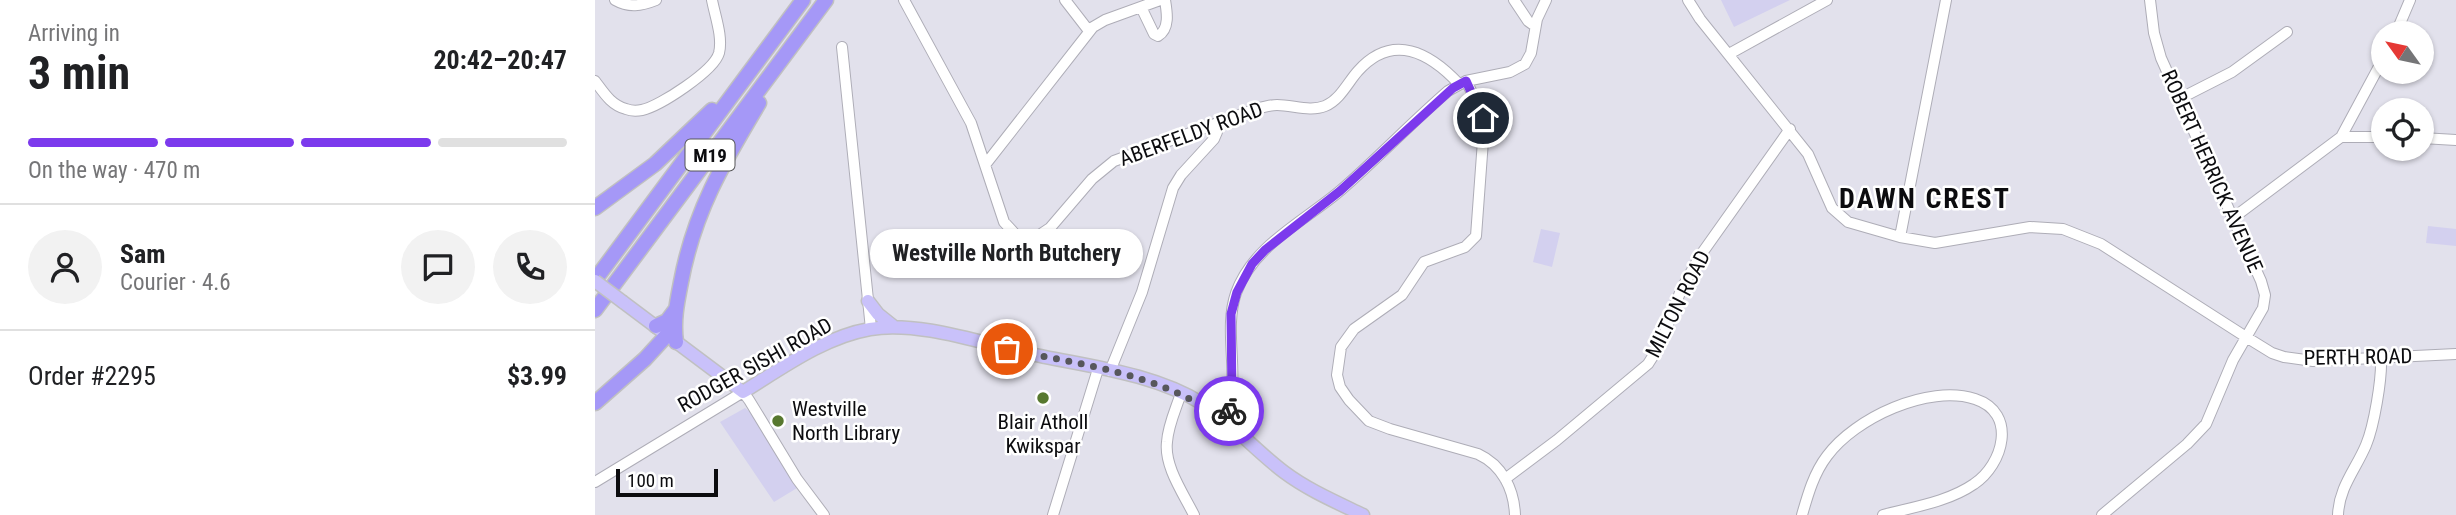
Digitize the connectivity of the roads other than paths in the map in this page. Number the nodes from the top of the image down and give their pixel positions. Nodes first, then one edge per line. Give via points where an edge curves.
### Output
1 (615, 0) edge
2 (656, 0) edge
3 (712, 0) edge
4 (802, 0) edge
5 (826, 0) edge
6 (905, 0) edge
7 (1065, 0) edge
8 (1160, 0) edge
9 (1165, 0) edge
10 (1514, 0) edge
11 (1546, 0) edge
12 (1688, 0) edge
13 (1827, 0) edge
14 (1946, 0) edge
15 (2150, 0) edge
16 (2410, 0) edge
17 (1141, 7) junction
18 (2401, 21) edge
19 (1535, 26) junction
20 (803, 30) junction
21 (1089, 31) junction
22 (2287, 33) dead end
23 (842, 47) dead end
24 (1728, 54) junction
25 (595, 81) edge
26 (2371, 81) edge
27 (1463, 83) junction
28 (2179, 99) junction
29 (1216, 125) junction
30 (1790, 129) junction
31 (2341, 137) junction
32 (2371, 137) edge
33 (2434, 139) edge
34 (2456, 140) edge
35 (985, 165) junction
36 (595, 208) edge
37 (2232, 218) junction
38 (1900, 237) junction
39 (595, 280) edge
40 (868, 301) junction
41 (676, 309) junction
42 (595, 310) edge
43 (893, 326) junction
44 (871, 329) junction
45 (666, 334) junction
46 (2246, 337) junction
47 (2455, 354) edge
48 (2381, 358) junction
49 (1104, 370) junction
50 (743, 392) junction
51 (1181, 393) junction
52 (595, 403) edge
53 (1224, 420) junction
54 (1505, 479) junction
55 (595, 482) edge
56 (824, 515) edge
57 (1052, 515) edge
58 (1193, 515) edge
59 (1363, 515) edge
60 (1515, 515) edge
61 (1802, 515) edge
62 (1883, 515) edge
63 (2102, 515) edge
64 (2338, 515) edge

1 - 2 street via 634,6
3 - 25 street via 720,46 707,71 639,111 616,106
4 - 36 highway via 707,117 655,164
4 - 39 highway, M19
5 - 20 highway, M19
6 - 35 street, ABERFELDY ROAD via 971,122
7 - 21 street
8 - 17 street
9 - 17 street via 1166,24 1158,36
10 - 19 street
11 - 19 street
12 - 24 street, PERTH ROAD
13 - 24 street
14 - 38 street
15 - 28 street, ROBERT HERRICK AVENUE via 2157,45
16 - 18 street
17 - 21 street
19 - 27 street via 1525,64
20 - 41 highway via 701,206
20 - 42 highway, M19
21 - 35 street
22 - 28 street via 2232,72
23 - 40 street
24 - 30 street, PERTH ROAD
26 - 31 street
27 - 29 street, ABERFELDY ROAD via 1431,58 1395,51 1366,63 1324,107 1267,106
27 - 53 street via 1442,96 1340,191 1252,264 1233,302 1232,396
27 - 54 street, ABERFELDY ROAD via 1481,110 1484,127 1476,236 1465,247 1424,262 1402,295 1350,333 1341,347 1337,375 1349,400 1369,421 1478,454 1496,465
28 - 37 street, ROBERT HERRICK AVENUE
29 - 35 street, ABERFELDY ROAD via 1114,161 1050,228 1030,239 1008,228
29 - 49 street via 1215,139 1173,188 1142,292
30 - 38 street, PERTH ROAD via 1813,162 1835,212 1853,224
30 - 54 street, MILTON ROAD via 1693,268 1648,364
31 - 32 street
31 - 37 street
33 - 34 street
37 - 46 street, ROBERT HERRICK AVENUE via 2265,295 2261,314
38 - 46 street, PERTH ROAD via 1935,243 2030,227 2063,229 2110,250
39 - 45 main road, bridge
40 - 43 main road
40 - 44 street
41 - 45 highway
41 - 45 highway via 667,321
43 - 44 main road, RODGER SISHI ROAD
43 - 49 main road, RODGER SISHI ROAD
44 - 50 main road, RODGER SISHI ROAD via 814,350
45 - 50 main road
45 - 52 highway
46 - 48 street, PERTH ROAD via 2272,353 2298,360
46 - 63 street via 2200,430
47 - 48 street, PERTH ROAD
48 - 64 street via 2368,440 2341,493
49 - 51 main road, RODGER SISHI ROAD
49 - 57 street
50 - 55 street, RODGER SISHI ROAD
50 - 56 street
51 - 53 main road, RODGER SISHI ROAD
51 - 58 street via 1167,453
53 - 59 main road, RODGER SISHI ROAD via 1296,480
54 - 60 street, ABERFELDY ROAD
61 - 62 street via 1827,456 1869,420 1943,396 1975,399 1991,408 2000,420 2002,444 1995,463 1980,480 1952,496

